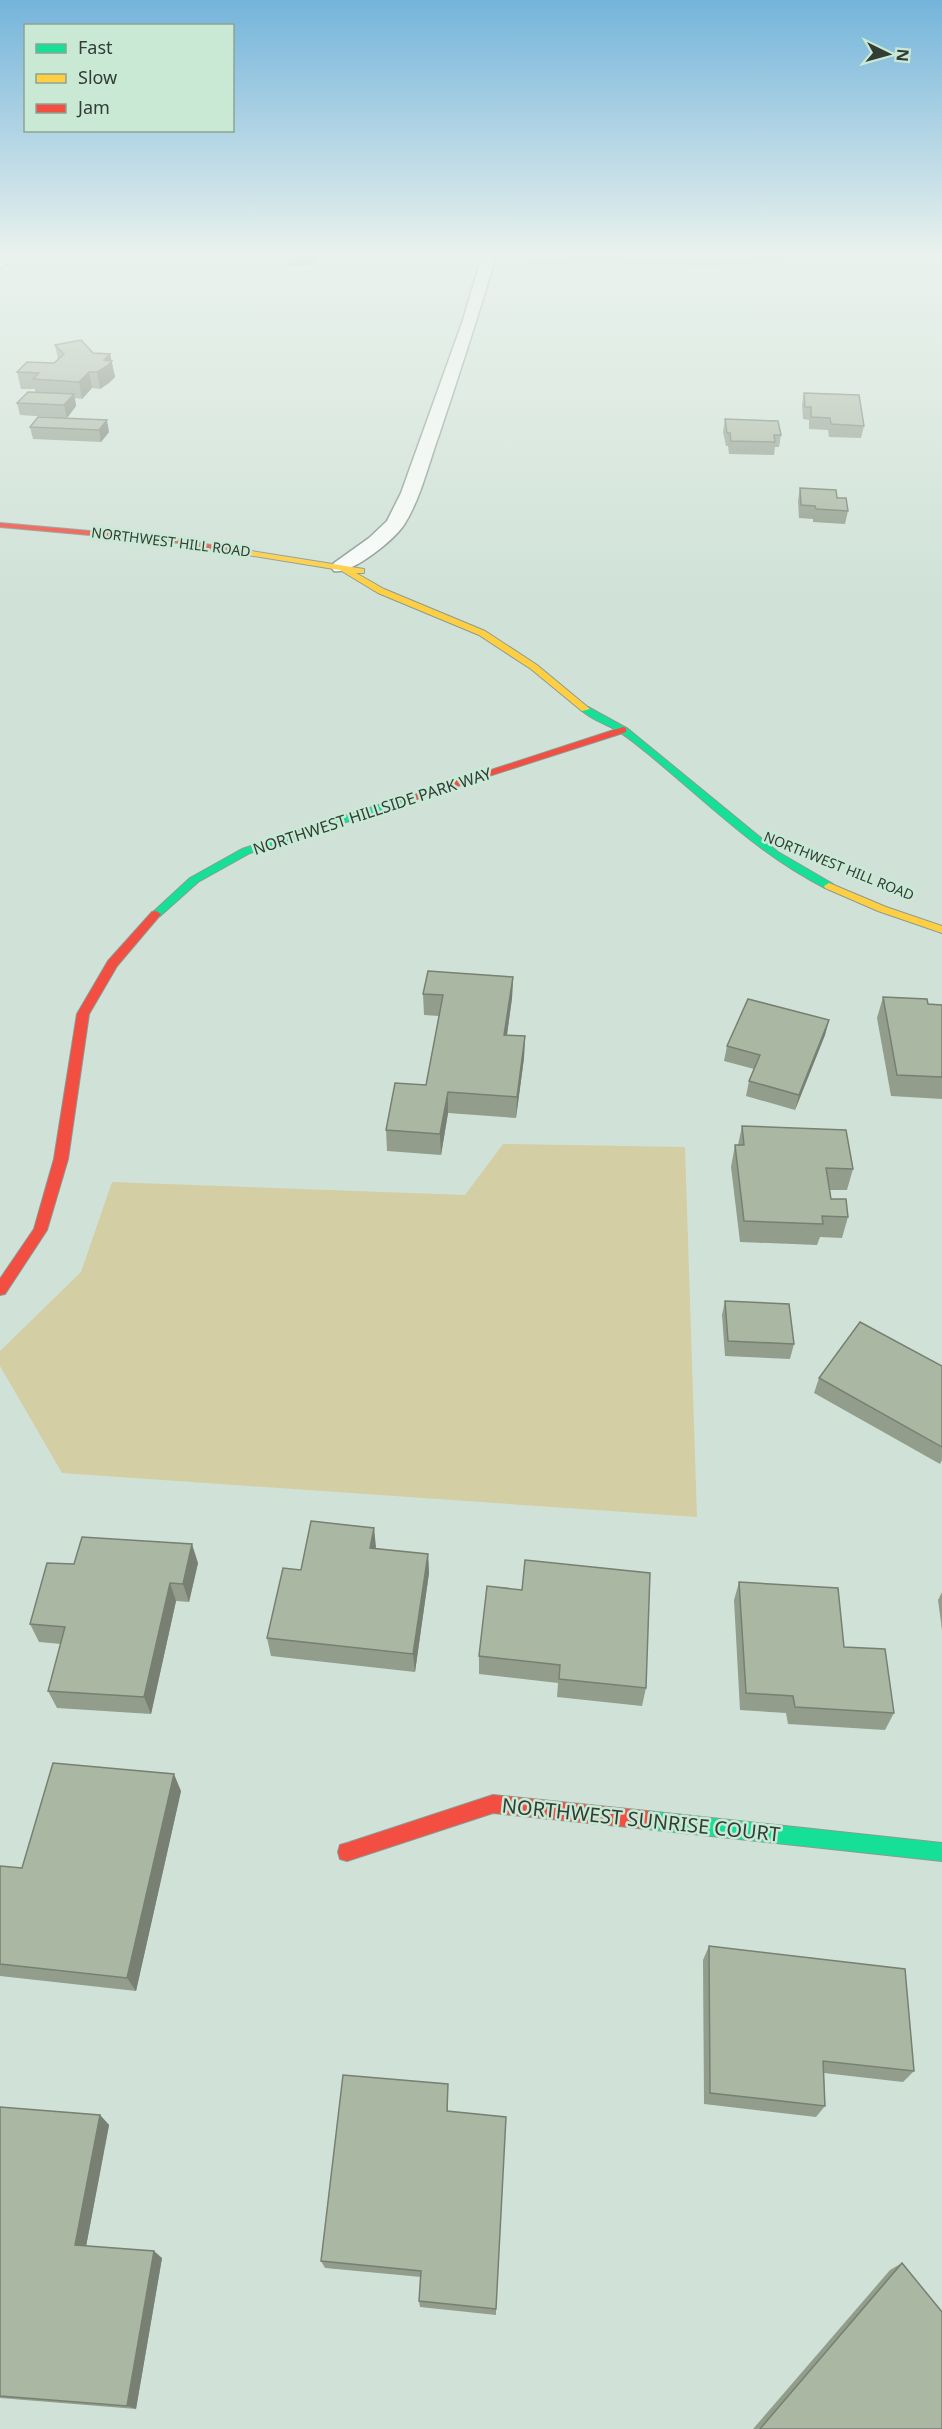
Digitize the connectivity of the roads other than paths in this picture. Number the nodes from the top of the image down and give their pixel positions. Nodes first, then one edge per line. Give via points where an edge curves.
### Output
1 (454, 366) edge
2 (0, 525) edge
3 (341, 567) junction
4 (386, 576) dead end
5 (617, 709) dead end
6 (623, 730) junction
7 (736, 824) junction
8 (789, 847) dead end
9 (942, 930) edge
10 (0, 1290) edge
11 (347, 1852) dead end
12 (942, 1852) edge

1 - 3 street via 410,493 395,524
2 - 3 main road, NORTHWEST HILL ROAD via 180,541
3 - 4 main road, NORTHWEST HILL ROAD
3 - 6 main road, NORTHWEST HILL ROAD via 381,591 482,633 534,667 593,716
5 - 6 main road
6 - 7 main road, NORTHWEST HILL ROAD
6 - 10 main road, NORTHWEST HILLSIDE PARK WAY via 246,851 194,880 112,964 83,1014 61,1159 40,1230
7 - 8 main road, NORTHWEST HILL ROAD
7 - 9 main road, NORTHWEST HILL ROAD via 809,876 882,909
11 - 12 main road, NORTHWEST SUNRISE COURT via 493,1804

